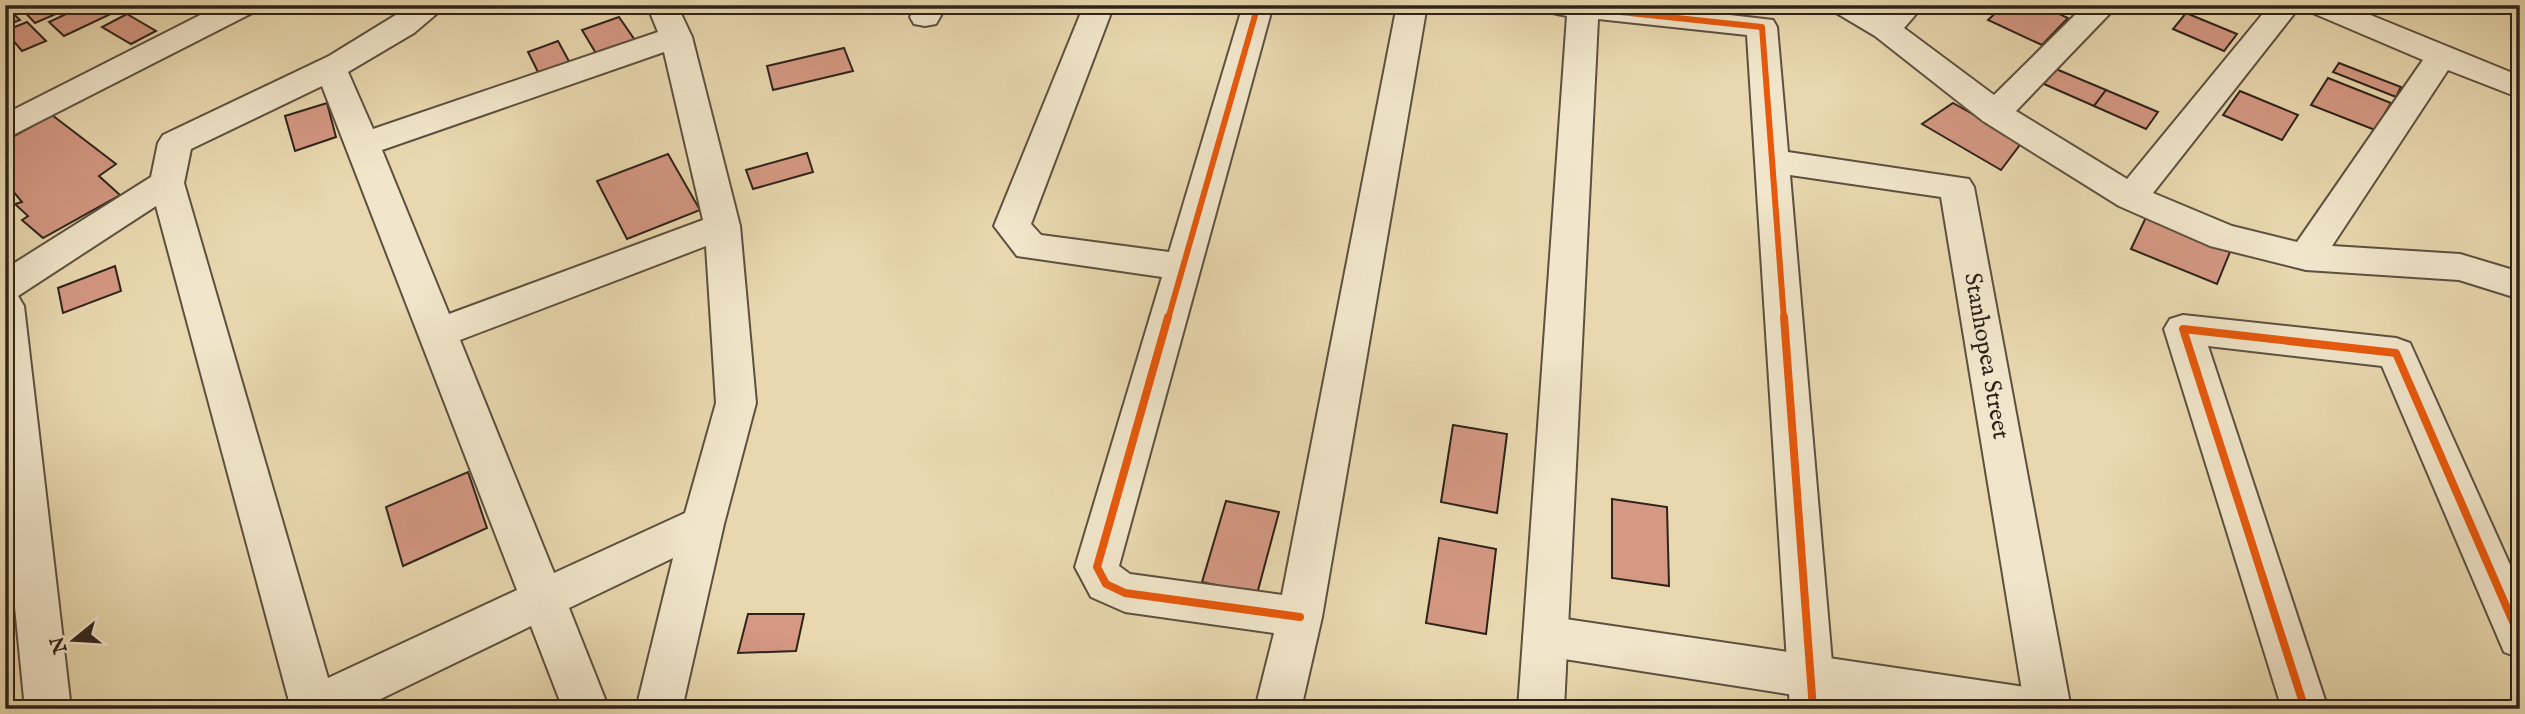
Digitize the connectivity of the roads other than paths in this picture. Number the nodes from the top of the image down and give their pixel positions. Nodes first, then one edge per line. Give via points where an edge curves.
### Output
1 (245, 5) edge
2 (432, 5) edge
3 (1099, 5) edge
4 (1258, 5) edge
5 (1412, 5) edge
6 (1844, 5) edge
7 (2103, 5) edge
8 (2286, 5) edge
9 (2319, 5) edge
10 (1568, 7) edge
11 (1897, 17) edge
12 (669, 21) edge
13 (2443, 54) junction
14 (330, 68) junction
15 (2520, 88) edge
16 (1995, 113) junction
17 (5, 128) edge
18 (361, 145) junction
19 (1772, 161) junction
20 (167, 183) junction
21 (2131, 197) junction
22 (722, 226) junction
23 (2306, 257) junction
24 (1183, 267) junction
25 (2519, 283) edge
26 (5, 287) edge
27 (5, 306) edge
28 (437, 334) junction
29 (703, 524) junction
30 (542, 600) junction
31 (1300, 617) junction
32 (1545, 636) junction
33 (2520, 638) edge
34 (1811, 693) edge
35 (313, 708) edge
36 (48, 709) edge
37 (586, 709) edge
38 (659, 709) edge
39 (1278, 709) edge
40 (1541, 709) edge
41 (2025, 709) edge
42 (2048, 709) edge
43 (2305, 709) edge

1 - 17 street
2 - 14 street
3 - 24 street via 1012,226 1030,247
4 - 24 street
5 - 31 street
6 - 11 street
7 - 16 street
8 - 21 street
9 - 13 street
10 - 19 street via 1762,27
10 - 32 street
11 - 16 street
12 - 18 street
12 - 22 street
13 - 15 street
13 - 23 street
14 - 18 street
14 - 20 street via 175,143
16 - 21 street
18 - 28 street
19 - 34 street
19 - 42 street, Stanhopea Street via 1957,187
20 - 26 street
20 - 35 street
21 - 23 street via 2224,237
22 - 28 street
22 - 29 street via 736,403
23 - 25 street via 2460,267
24 - 31 street via 1097,567 1105,584 1125,593
27 - 36 street
28 - 30 street
29 - 30 street
29 - 38 street
30 - 35 street
30 - 37 street
31 - 39 street
32 - 34 street
32 - 40 street
33 - 43 street via 2396,353 2183,329
34 - 41 street

